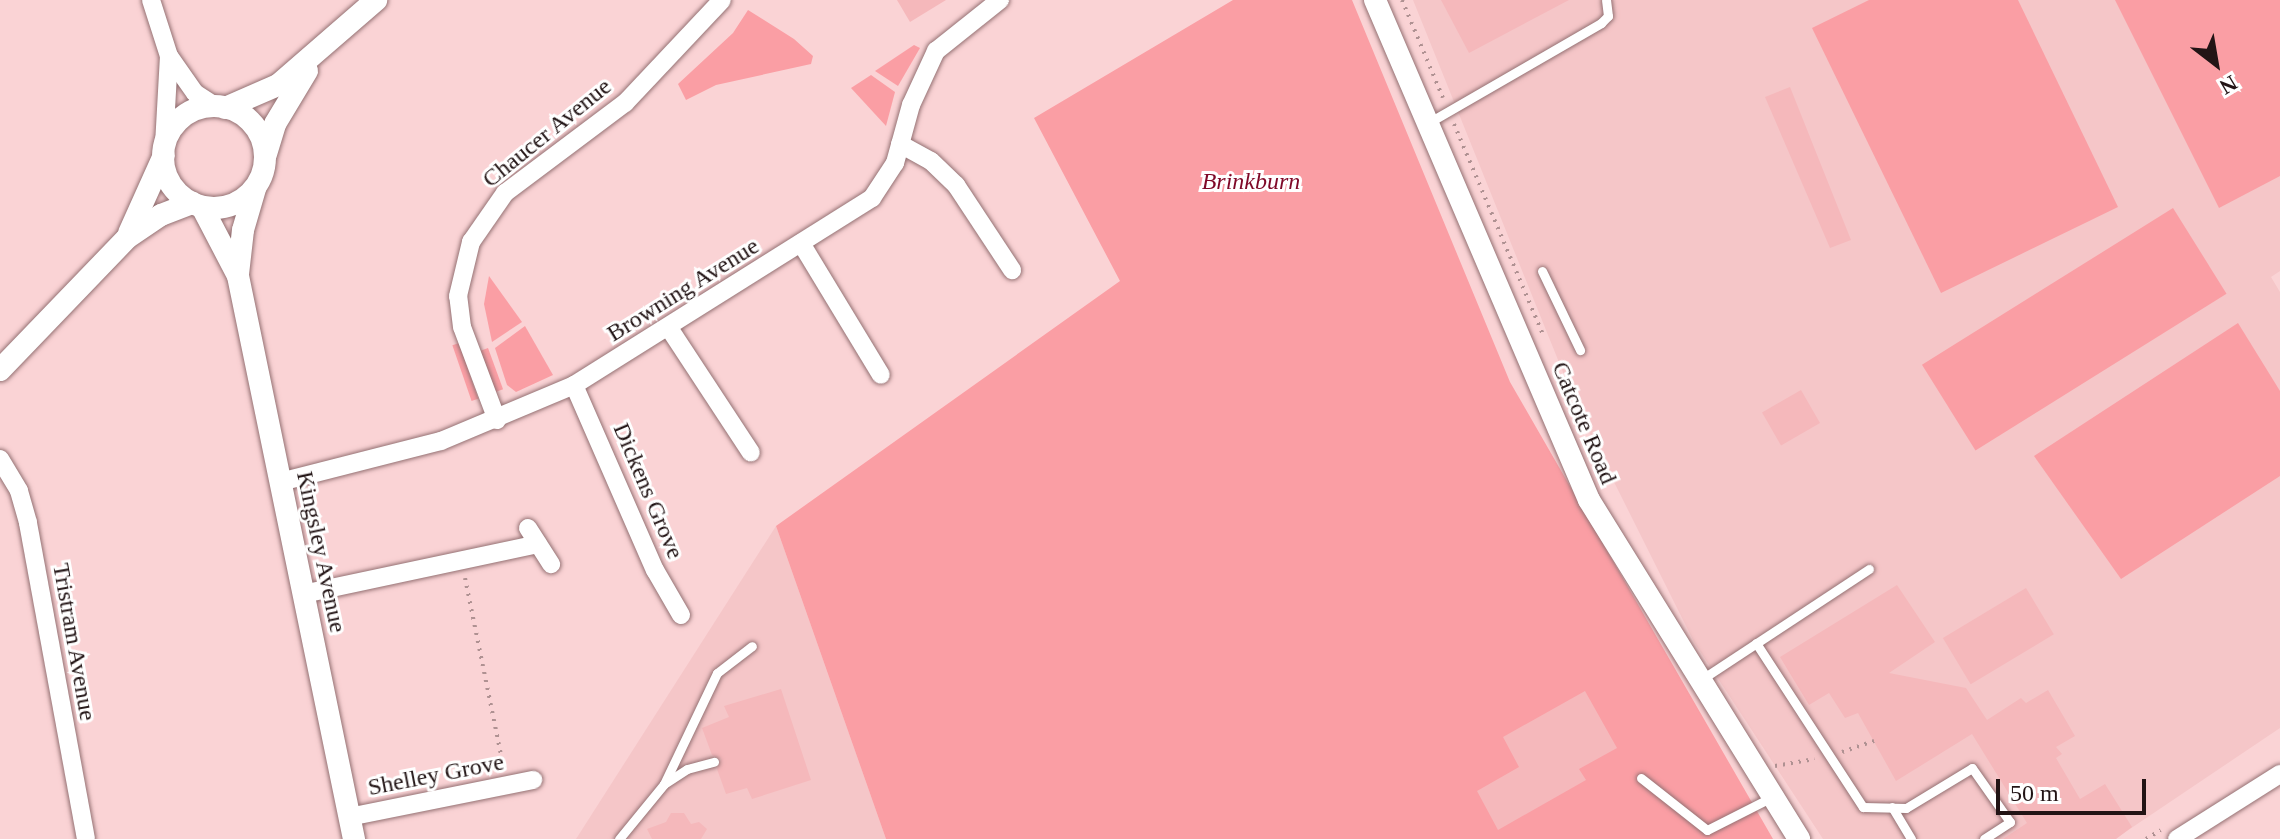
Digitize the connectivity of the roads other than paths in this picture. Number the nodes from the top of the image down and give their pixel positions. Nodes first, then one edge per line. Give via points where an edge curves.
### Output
1 (151, 0) edge
2 (376, 0) edge
3 (722, 0) edge
4 (1000, 0) edge
5 (1375, 0) edge
6 (1606, 0) edge
7 (169, 56) junction
8 (317, 57) junction
9 (220, 107) junction
10 (1428, 123) junction
11 (900, 144) junction
12 (164, 150) junction
13 (265, 157) junction
14 (255, 189) junction
15 (198, 205) junction
16 (127, 238) junction
17 (801, 243) junction
18 (1012, 270) dead end
19 (1542, 271) dead end
20 (238, 276) junction
21 (669, 328) junction
22 (1580, 350) dead end
23 (0, 370) edge
24 (881, 375) dead end
25 (574, 385) junction
26 (497, 420) junction
27 (751, 453) dead end
28 (0, 459) edge
29 (280, 482) junction
30 (551, 564) dead end
31 (1869, 569) dead end
32 (303, 594) junction
33 (681, 615) dead end
34 (1756, 643) junction
35 (752, 646) dead end
36 (1699, 681) junction
37 (714, 762) dead end
38 (2280, 774) edge
39 (1641, 778) dead end
40 (533, 780) dead end
41 (664, 784) junction
42 (1774, 789) junction
43 (1892, 807) junction
44 (352, 828) edge
45 (86, 839) edge
46 (619, 839) edge
47 (1799, 839) edge
48 (1911, 839) edge
49 (1984, 839) edge
50 (2177, 839) edge

1 - 7 street
2 - 8 street
3 - 26 street, Chaucer Avenue via 625,103 505,193 471,242 458,296 462,327
4 - 11 street, Browning Avenue via 936,51 914,95
5 - 10 street, Catcote Road
6 - 10 lane via 1608,16 1601,23
7 - 9 street via 195,93
7 - 12 street
8 - 9 street via 263,94
8 - 13 street via 275,124
9 - 12 street via 198,109 178,121
9 - 13 street via 251,121
10 - 36 street, Catcote Road via 1589,500
11 - 17 street, Browning Avenue via 872,198
11 - 18 street via 931,161 956,185
12 - 15 street via 168,180
12 - 16 street
13 - 14 street
14 - 15 street via 236,204
14 - 20 street, Kingsley Avenue
15 - 16 street via 161,215
15 - 20 street, Kingsley Avenue
16 - 23 street
17 - 21 street, Browning Avenue
17 - 24 street
19 - 22 lane
20 - 29 street, Kingsley Avenue
21 - 25 street, Browning Avenue
21 - 27 street
25 - 26 street, Browning Avenue
25 - 33 street, Dickens Grove via 655,570
26 - 29 street, Browning Avenue via 375,460
28 - 45 street, Tristram Avenue via 19,491 28,523
29 - 32 street, Kingsley Avenue
30 - 32 street via 533,536 461,560
31 - 34 lane
32 - 44 street, Kingsley Avenue
34 - 36 lane
34 - 43 lane via 1863,807
35 - 41 lane via 717,673
36 - 42 street, Catcote Road
37 - 41 lane via 687,769
38 - 50 street
39 - 42 lane via 1707,830
40 - 44 street, Shelley Grove
41 - 46 lane
42 - 47 street, Catcote Road
43 - 48 lane
43 - 49 lane via 1906,808 1972,768 2010,822

